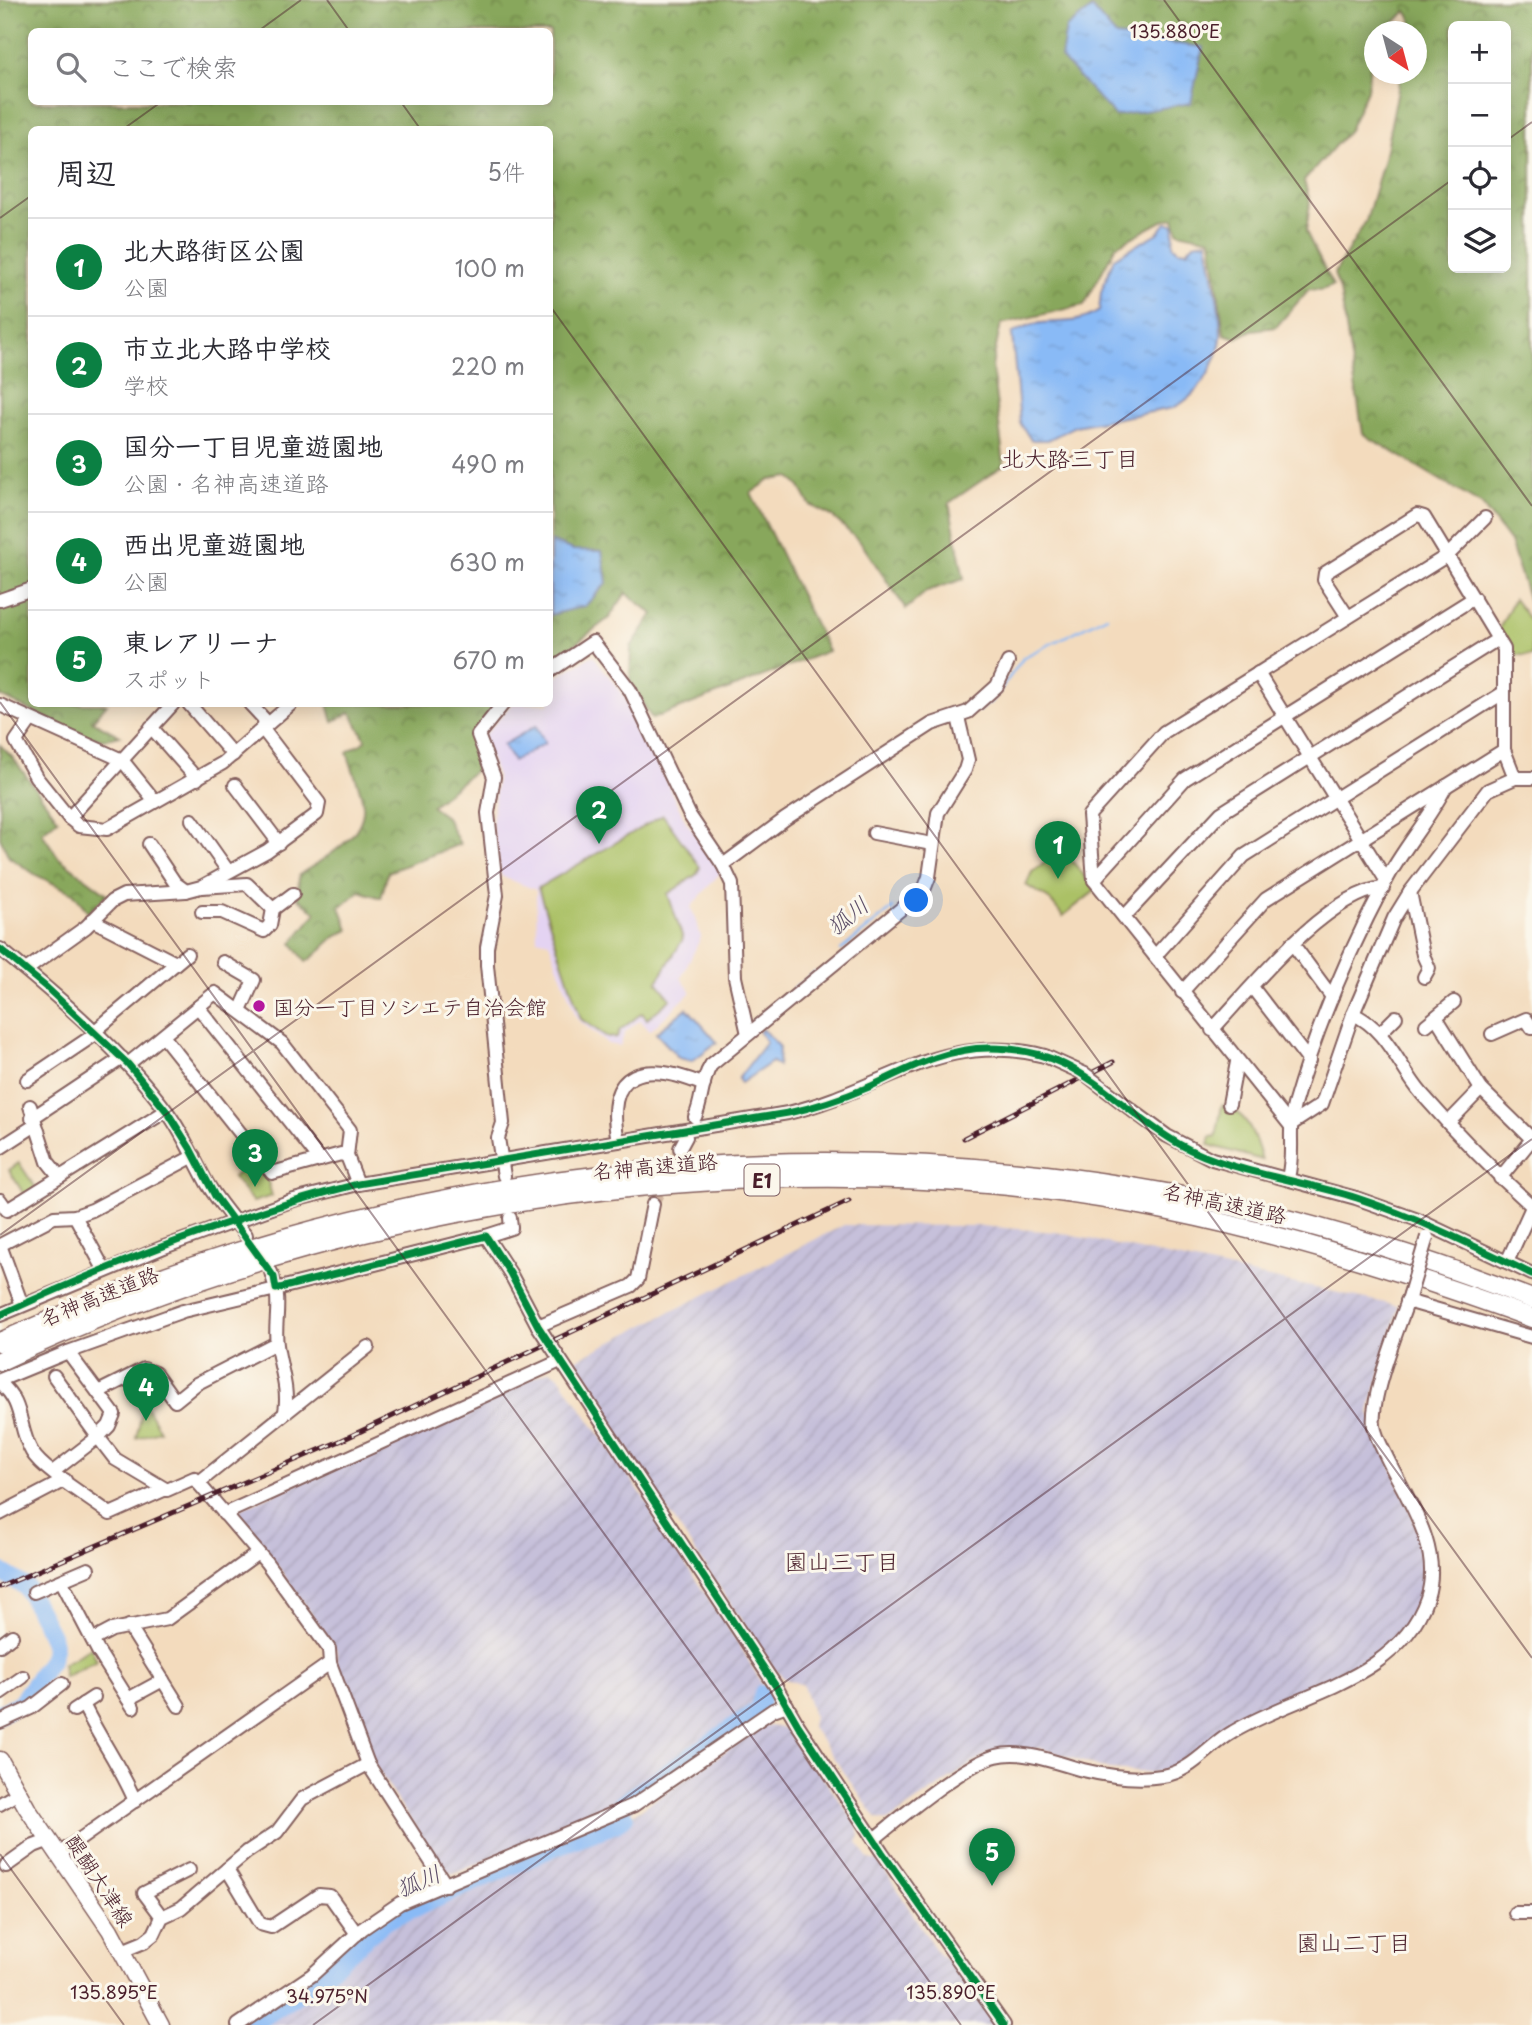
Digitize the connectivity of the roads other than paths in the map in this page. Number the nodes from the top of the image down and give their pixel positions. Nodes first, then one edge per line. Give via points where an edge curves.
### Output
1 (1485, 518) dead end
2 (1448, 555) junction
3 (28, 590) edge
4 (1474, 598) junction
5 (0, 600) edge
6 (1348, 617) junction
7 (1498, 639) junction
8 (1008, 662) dead end
9 (553, 669) edge
10 (1258, 673) junction
11 (1503, 692) junction
12 (0, 705) edge
13 (170, 707) edge
14 (192, 707) edge
15 (253, 707) edge
16 (288, 707) edge
17 (501, 707) edge
18 (1285, 716) junction
19 (958, 717) junction
20 (30, 720) junction
21 (152, 727) junction
22 (265, 727) junction
23 (1504, 750) junction
24 (233, 755) junction
25 (1310, 757) junction
26 (122, 760) junction
27 (1515, 778) junction
28 (1532, 778) edge
29 (197, 779) junction
30 (235, 785) dead end
31 (1446, 786) junction
32 (1336, 798) junction
33 (155, 801) junction
34 (69, 818) junction
35 (192, 820) dead end
36 (874, 833) dead end
37 (1361, 839) junction
38 (279, 843) junction
39 (149, 844) dead end
40 (932, 844) junction
41 (723, 866) junction
42 (228, 871) junction
43 (1094, 880) junction
44 (1385, 884) junction
45 (201, 887) junction
46 (186, 891) junction
47 (1410, 892) junction
48 (293, 894) dead end
49 (273, 909) junction
50 (202, 912) dead end
51 (1124, 917) junction
52 (92, 920) junction
53 (1292, 943) junction
54 (0, 949) edge
55 (187, 954) dead end
56 (1155, 957) junction
57 (223, 962) dead end
58 (176, 963) junction
59 (26, 970) junction
60 (1424, 977) dead end
61 (1252, 987) junction
62 (1182, 992) junction
63 (1332, 997) junction
64 (1454, 1002) dead end
65 (198, 1007) junction
66 (240, 1011) junction
67 (1353, 1014) junction
68 (1396, 1017) dead end
69 (1532, 1028) edge
70 (1212, 1030) junction
71 (96, 1032) junction
72 (1381, 1032) junction
73 (748, 1034) junction
74 (1492, 1034) dead end
75 (163, 1036) junction
76 (125, 1061) junction
77 (1309, 1061) junction
78 (1237, 1062) junction
79 (27, 1080) dead end
80 (704, 1085) junction
81 (1482, 1089) junction
82 (1229, 1104) dead end
83 (166, 1111) junction
84 (32, 1116) junction
85 (695, 1117) dead end
86 (1448, 1123) junction
87 (1290, 1125) junction
88 (618, 1141) junction
89 (0, 1148) edge
90 (194, 1156) junction
91 (347, 1156) junction
92 (502, 1159) junction
93 (320, 1160) junction
94 (504, 1176) dead end
95 (60, 1177) junction
96 (1288, 1178) junction
97 (1500, 1178) junction
98 (358, 1184) junction
99 (0, 1200) edge
100 (653, 1204) tunnel mouth
101 (1532, 1206) edge
102 (75, 1216) junction
103 (510, 1218) dead end
104 (233, 1221) junction
105 (1429, 1231) junction
106 (246, 1235) dead end
107 (486, 1236) junction
108 (0, 1245) edge
109 (1507, 1262) junction
110 (105, 1271) junction
111 (271, 1272) dead end
112 (1532, 1274) edge
113 (276, 1289) junction
114 (1408, 1298) junction
115 (1532, 1299) edge
116 (22, 1305) junction
117 (0, 1315) edge
118 (1532, 1318) edge
119 (538, 1326) junction
120 (1532, 1337) edge
121 (0, 1342) edge
122 (276, 1343) junction
123 (368, 1347) dead end
124 (68, 1352) junction
125 (0, 1361) edge
126 (560, 1361) junction
127 (54, 1376) dead end
128 (0, 1381) edge
129 (98, 1392) junction
130 (285, 1412) junction
131 (98, 1437) junction
132 (54, 1471) junction
133 (65, 1480) junction
134 (198, 1483) junction
135 (166, 1489) junction
136 (0, 1514) edge
137 (224, 1514) junction
138 (258, 1553) junction
139 (88, 1569) dead end
140 (62, 1582) junction
141 (34, 1592) dead end
142 (129, 1626) junction
143 (12, 1636) dead end
144 (93, 1640) junction
145 (0, 1644) edge
146 (330, 1663) junction
147 (23, 1677) dead end
148 (163, 1681) junction
149 (62, 1684) dead end
150 (0, 1693) edge
151 (83, 1704) dead end
152 (787, 1705) junction
153 (180, 1706) dead end
154 (0, 1722) edge
155 (0, 1760) edge
156 (368, 1764) junction
157 (18, 1793) junction
158 (135, 1801) junction
159 (0, 1804) edge
160 (874, 1839) junction
161 (50, 1840) junction
162 (59, 1854) junction
163 (6, 1866) dead end
164 (227, 1869) junction
165 (189, 1870) dead end
166 (446, 1885) junction
167 (1514, 1913) dead end
168 (1532, 1913) edge
169 (162, 1917) junction
170 (357, 1934) junction
171 (122, 1951) junction
172 (161, 2025) edge
173 (238, 2025) edge
174 (1003, 2025) edge

1 - 2 street
2 - 4 street
2 - 6 street
2 - 6 street via 1424,517 1417,515 1325,573 1324,580
3 - 5 street
4 - 7 street
4 - 18 street
6 - 10 street
7 - 11 street via 1504,649
7 - 25 street
8 - 19 street via 989,695
9 - 41 street via 593,642 630,690 690,816
10 - 18 street
10 - 43 street via 1164,732 1089,815
11 - 23 street
11 - 32 street
12 - 20 street
13 - 21 street
14 - 24 street
15 - 22 street
16 - 22 street
17 - 92 street via 478,735 494,777 488,813 497,895 487,956 503,1123 498,1138
18 - 25 street
18 - 43 street via 1185,779
19 - 40 street via 968,760 938,813
19 - 41 street via 932,724 785,819
20 - 26 street
20 - 34 street via 16,741 19,751
21 - 26 street
21 - 29 street
22 - 24 street
22 - 38 street via 319,803 317,814
23 - 27 street
23 - 31 street
24 - 29 street
25 - 32 street
25 - 51 street via 1221,813
26 - 33 street
26 - 34 street
27 - 28 street
27 - 47 street via 1497,783 1477,801
29 - 33 street
30 - 38 street
31 - 37 street
31 - 44 street
32 - 37 street
32 - 56 street via 1244,856
33 - 34 street via 107,830 79,826
35 - 42 street
36 - 40 street
37 - 44 street
37 - 62 street via 1266,899
38 - 42 street
39 - 46 street via 175,883
40 - 73 street via 923,890
41 - 73 street via 732,884 735,977
42 - 45 street
43 - 51 street
44 - 53 street via 1368,889
44 - 63 street
45 - 46 street
45 - 49 street via 247,884
46 - 52 street via 124,895
47 - 60 street via 1429,968
47 - 67 street
48 - 49 street
49 - 50 street via 270,925 264,930 222,912
51 - 56 street
52 - 58 street
52 - 59 street
53 - 61 street
53 - 63 street
54 - 59 street
55 - 58 street
56 - 62 street
57 - 66 street via 254,981
58 - 71 street
59 - 71 street
61 - 70 street
61 - 77 street
62 - 70 street
63 - 77 street
64 - 81 street via 1431,1021
65 - 66 street via 215,993
65 - 75 street
65 - 93 street
66 - 91 street via 282,1043 351,1130
67 - 72 street
67 - 87 street via 1322,1104
68 - 72 street
69 - 74 street via 1526,1018
70 - 78 street
71 - 76 street
71 - 79 street
72 - 86 street via 1408,1078
73 - 80 street via 711,1065
75 - 76 street
75 - 93 street via 272,1172
76 - 83 street
76 - 84 street
77 - 87 street
78 - 82 street
78 - 87 street
80 - 85 street
80 - 88 street via 660,1071 636,1075 624,1085 615,1104
81 - 86 street
81 - 97 street via 1532,1139
83 - 90 street
83 - 95 street
84 - 89 street
84 - 95 street via 48,1162
86 - 97 street
87 - 96 street via 1294,1148
88 - 92 street
88 - 96 street, bridge via 804,1110 953,1052 1006,1049 1045,1056 1085,1074 1195,1152
90 - 102 street
90 - 104 street
91 - 93 street
91 - 98 street
92 - 94 street
92 - 98 street
95 - 99 street via 7,1210
96 - 105 street via 1356,1198
97 - 101 street
98 - 104 street
100 - 119 street via 638,1279
101 - 109 street
102 - 108 street via 54,1217
102 - 110 street
103 - 107 street via 511,1228
104 - 106 street
104 - 110 street
105 - 109 street
105 - 114 street, bridge
107 - 113 street
107 - 119 street
108 - 116 street
109 - 112 street
110 - 116 street
111 - 113 street
113 - 122 street via 280,1308
113 - 124 street via 183,1311
114 - 120 street
114 - 160 street via 1378,1393 1374,1423 1427,1541 1430,1578 1422,1612 1396,1646 1373,1665 1233,1731 1181,1771 1161,1777 1120,1775 1023,1755 996,1756 974,1765
115 - 121 highway, 名神高速道路 / E1 via 1433,1262 1329,1231 1252,1211 1093,1181 905,1163 740,1163 520,1184 380,1212 150,1279
116 - 117 street
118 - 125 highway, 名神高速道路 / E1 via 1428,1280 1197,1217 989,1184 825,1178 648,1186 490,1207 383,1228 162,1294
119 - 126 street
122 - 129 street via 196,1384 176,1401 155,1373 144,1369
122 - 130 street via 287,1398
123 - 130 street
124 - 128 street
124 - 129 street
126 - 137 street
126 - 152 street
127 - 131 street
128 - 132 street via 20,1409 24,1435 33,1453
129 - 131 street via 114,1414
130 - 134 street
131 - 132 street
131 - 135 street via 115,1459
132 - 133 street
133 - 135 street via 110,1514
133 - 136 street
134 - 135 street via 194,1478
134 - 137 street
137 - 138 street
138 - 142 street via 167,1619
138 - 146 street via 329,1649
139 - 140 street
140 - 141 street
140 - 144 street
142 - 144 street
142 - 148 street
143 - 145 street
144 - 148 street via 130,1703
146 - 156 street
146 - 158 street
147 - 150 street
148 - 153 street
149 - 154 street via 31,1708
151 - 158 street
152 - 160 street
152 - 166 street via 634,1805
155 - 157 main road, 醍醐大津線
156 - 164 street via 302,1799 277,1832
156 - 166 street
157 - 159 street
157 - 161 main road, 醍醐大津線
158 - 162 street
160 - 174 street
161 - 162 main road, 醍醐大津線
161 - 163 street
162 - 171 main road, 醍醐大津線
164 - 169 street via 181,1908
164 - 170 street via 260,1924 271,1927 319,1895 330,1896
165 - 169 street via 144,1893
166 - 170 street via 400,1903
167 - 168 street
169 - 171 street via 154,1934
170 - 173 street via 312,1975
171 - 172 main road, 醍醐大津線

